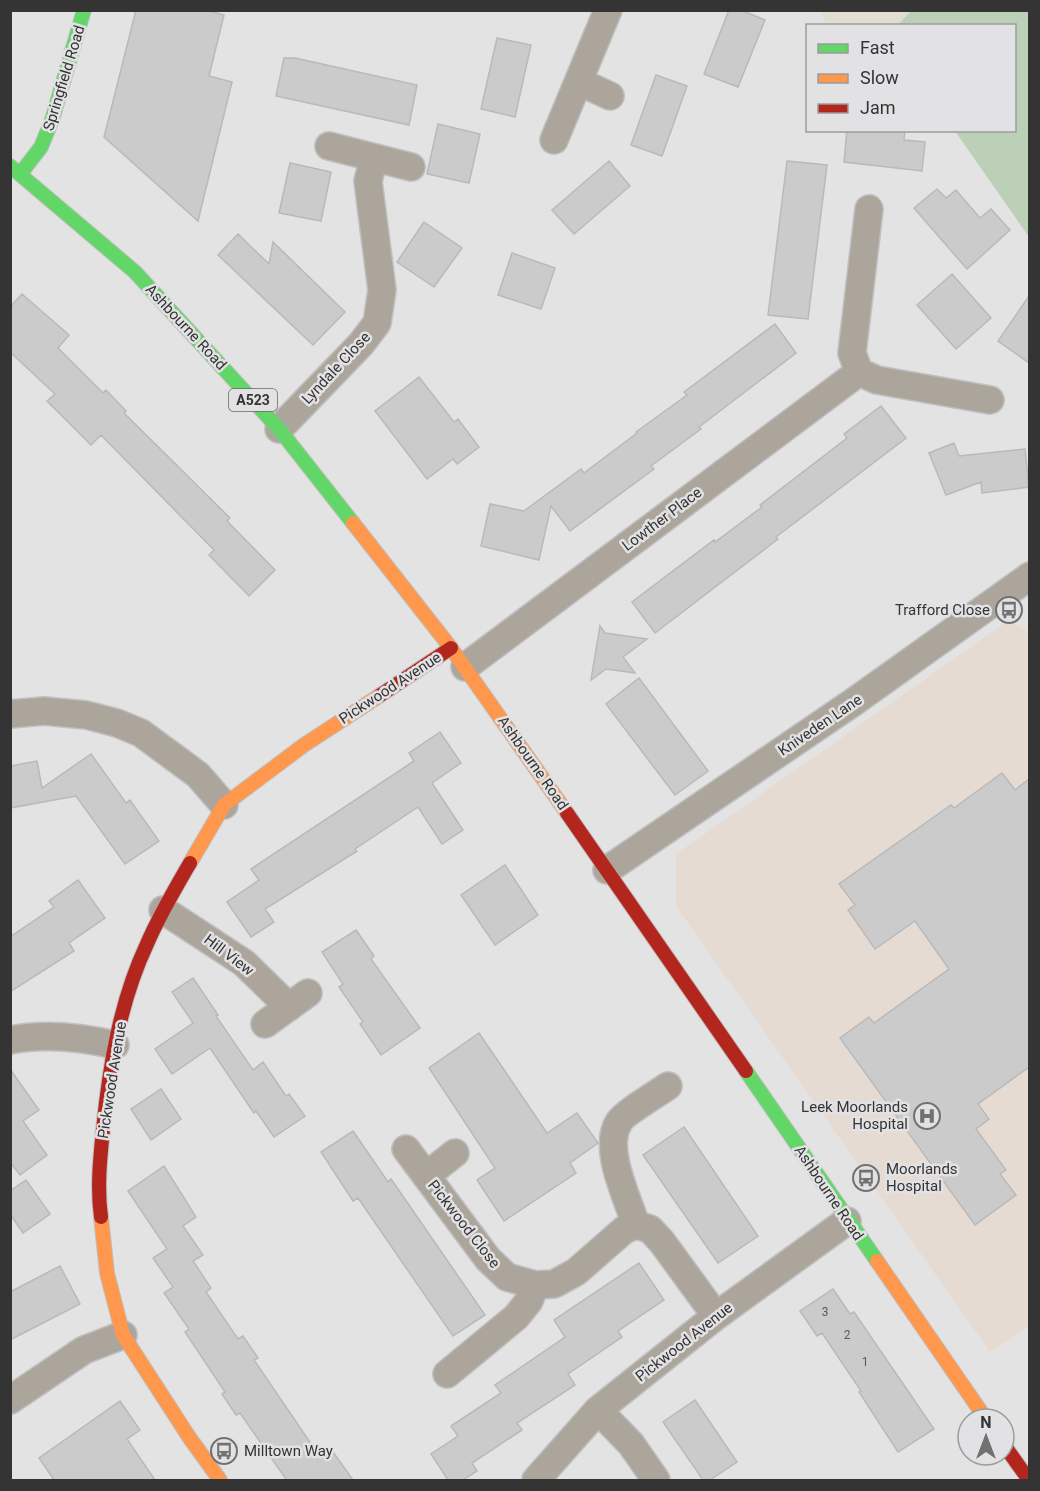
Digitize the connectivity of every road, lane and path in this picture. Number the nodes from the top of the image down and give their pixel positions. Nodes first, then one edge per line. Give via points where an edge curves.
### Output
1 (84, 10) edge
2 (608, 10) edge
3 (580, 82) junction
4 (609, 96) dead end
5 (554, 140) dead end
6 (329, 146) dead end
7 (374, 158) junction
8 (411, 167) dead end
9 (16, 169) edge
10 (869, 209) dead end
11 (859, 372) junction
12 (990, 400) dead end
13 (279, 429) junction
14 (1029, 576) edge
15 (458, 658) junction
16 (10, 714) edge
17 (224, 805) junction
18 (607, 870) junction
19 (164, 910) junction
20 (265, 1024) dead end
21 (10, 1040) edge
22 (115, 1045) junction
23 (668, 1086) dead end
24 (406, 1149) dead end
25 (455, 1153) dead end
26 (426, 1176) junction
27 (847, 1221) junction
28 (636, 1225) junction
29 (535, 1285) junction
30 (716, 1316) junction
31 (123, 1335) junction
32 (447, 1374) dead end
33 (10, 1400) edge
34 (978, 1407) edge
35 (598, 1410) junction
36 (1016, 1462) edge
37 (220, 1480) edge
38 (536, 1480) edge
39 (656, 1480) edge
40 (1029, 1480) edge

1 - 9 main road, Springfield Road / A523 via 41,147
2 - 3 street
3 - 4 street
3 - 5 street
6 - 7 street
7 - 8 street
7 - 13 street, Lyndale Close via 368,181 382,290 377,323 362,344
9 - 13 main road, Ashbourne Road / A523 via 135,272
10 - 11 street via 852,352
11 - 12 street via 877,380
11 - 15 street, Lowther Place
13 - 15 main road, Ashbourne Road / A523
14 - 18 street, Kniveden Lane via 855,701
15 - 17 main road, Pickwood Avenue via 304,745
15 - 18 main road, Ashbourne Road / A523
16 - 17 street via 44,711 86,715 125,726 141,733 198,775
17 - 19 main road, Pickwood Avenue
18 - 27 main road, Ashbourne Road / A523
19 - 20 street, Hill View via 298,1000
19 - 22 main road, Pickwood Avenue via 130,988
21 - 22 street via 31,1036 89,1039
22 - 31 main road, Pickwood Avenue via 99,1171 100,1211 107,1273
23 - 28 street via 619,1121 612,1142
24 - 26 street, Pickwood Close
25 - 26 street, Pickwood Close
26 - 29 street, Pickwood Close via 488,1259 507,1277
27 - 30 street, Pickwood Avenue
27 - 34 main road, Ashbourne Road / A523
28 - 29 street, Pickwood Close via 624,1230 576,1272 554,1284
28 - 30 street via 650,1229 662,1242
29 - 32 street via 529,1301 516,1317
30 - 35 street, Pickwood Avenue
31 - 33 street via 84,1350
31 - 37 main road, Pickwood Avenue
35 - 38 street, Pickwood Avenue
35 - 39 street via 631,1444
36 - 40 main road

